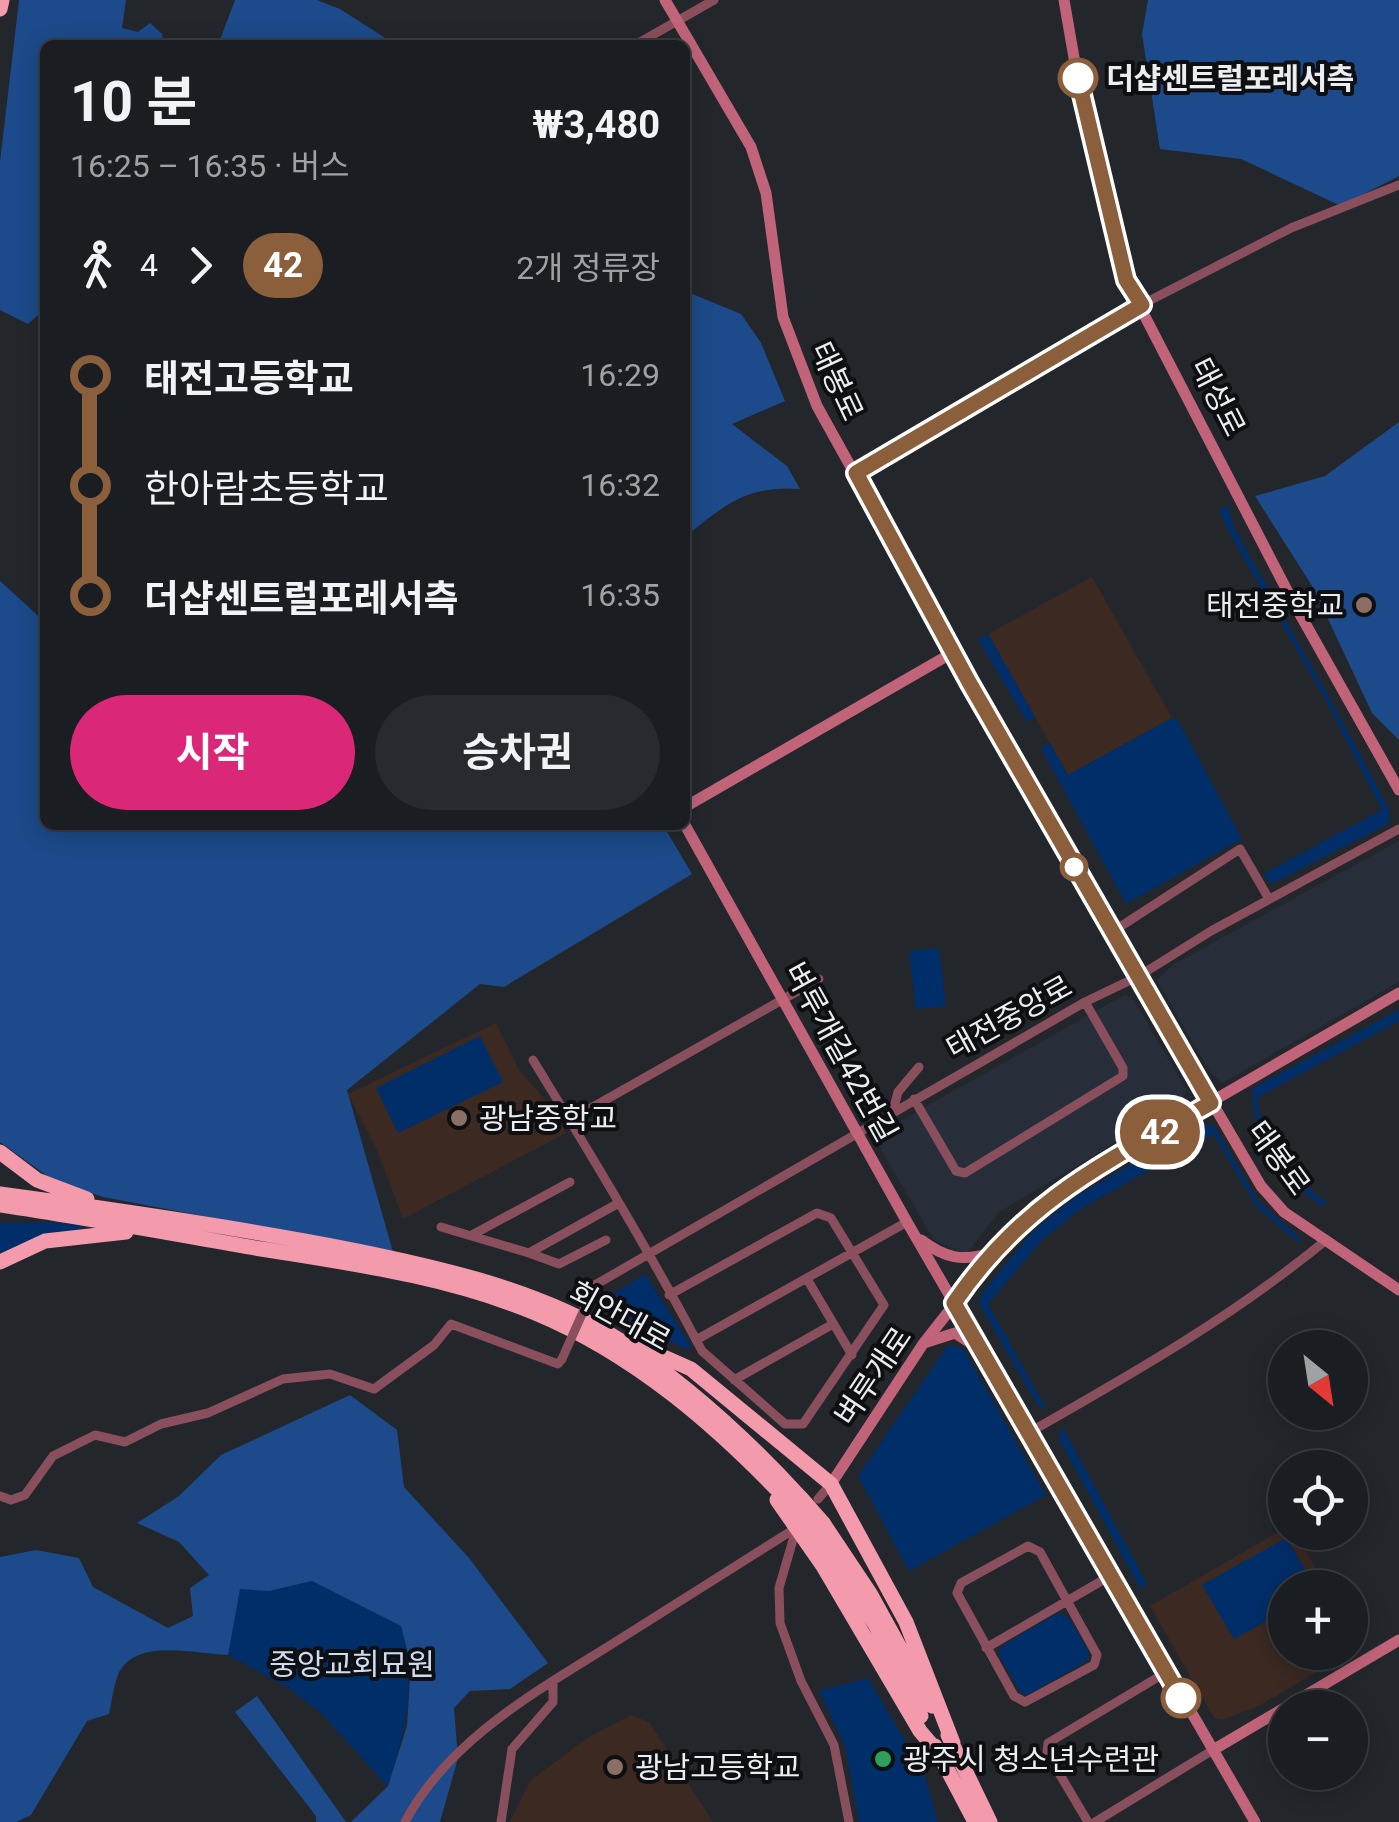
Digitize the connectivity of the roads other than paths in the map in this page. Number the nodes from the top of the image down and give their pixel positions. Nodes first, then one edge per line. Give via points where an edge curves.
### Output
1 (2, 0) edge
2 (665, 0) edge
3 (714, 0) edge
4 (1064, 0) edge
5 (0, 9) edge
6 (676, 18) junction
7 (642, 40) edge
8 (689, 40) edge
9 (690, 42) edge
10 (1399, 186) edge
11 (1142, 305) junction
12 (856, 473) junction
13 (952, 653) junction
14 (1399, 790) edge
15 (690, 804) edge
16 (1399, 829) edge
17 (688, 830) edge
18 (1268, 899) junction
19 (1112, 932) junction
20 (1139, 976) junction
21 (819, 979) dead end
22 (1399, 993) edge
23 (784, 998) junction
24 (1085, 1002) junction
25 (533, 1060) dead end
26 (919, 1066) dead end
27 (914, 1099) junction
28 (1211, 1103) junction
29 (894, 1110) junction
30 (570, 1120) junction
31 (856, 1133) junction
32 (0, 1152) edge
33 (570, 1182) dead end
34 (0, 1194) edge
35 (617, 1204) junction
36 (0, 1205) edge
37 (114, 1210) junction
38 (907, 1222) junction
39 (441, 1227) dead end
40 (160, 1232) junction
41 (472, 1235) junction
42 (915, 1235) junction
43 (606, 1240) dead end
44 (1326, 1240) junction
45 (529, 1253) junction
46 (851, 1253) junction
47 (990, 1253) junction
48 (646, 1254) junction
49 (0, 1262) edge
50 (807, 1279) junction
51 (1399, 1290) edge
52 (669, 1295) junction
53 (954, 1303) junction
54 (833, 1324) junction
55 (615, 1338) junction
56 (696, 1340) junction
57 (597, 1344) junction
58 (923, 1344) junction
59 (852, 1354) junction
60 (986, 1356) junction
61 (734, 1380) junction
62 (1030, 1432) junction
63 (830, 1484) junction
64 (0, 1496) edge
65 (801, 1510) junction
66 (818, 1528) junction
67 (1110, 1576) junction
68 (1068, 1600) junction
69 (1399, 1640) edge
70 (986, 1648) junction
71 (1165, 1673) junction
72 (553, 1682) junction
73 (953, 1743) junction
74 (1213, 1750) junction
75 (937, 1751) junction
76 (405, 1822) edge
77 (501, 1822) edge
78 (849, 1822) edge
79 (975, 1822) edge
80 (990, 1822) edge
81 (1091, 1822) edge
82 (1255, 1822) edge

1 - 5 highway
2 - 6 street, 태봉로
3 - 6 street
4 - 11 street, 태성로 via 1084,115 1122,264
6 - 7 street
6 - 8 street, 태봉로
9 - 12 street, 태봉로 via 752,147 790,340 817,406
10 - 11 street via 1291,228
11 - 12 street
11 - 14 street, 태성로 via 1292,600
12 - 13 street, 태봉로
13 - 15 street
13 - 19 street, 태봉로
16 - 18 street, 태전중앙로
17 - 23 street, 벼루개길42번길
18 - 19 street via 1240,849
18 - 20 street, 태전중앙로
19 - 20 street, 태봉로
20 - 24 street, 태전중앙로
20 - 28 street, 태봉로
21 - 23 street
22 - 28 street, 벼루개로
23 - 30 street
23 - 31 street, 벼루개길42번길
24 - 27 street, 태전중앙로
24 - 27 street via 1123,1076 966,1173 956,1171
25 - 30 street
26 - 29 street via 898,1092
27 - 29 street, 태전중앙로
28 - 44 street, 태봉로 via 1260,1186
28 - 47 street, 벼루개로 via 1063,1189
29 - 31 street, 태전중앙로
30 - 35 street
31 - 38 street, 벼루개길42번길
31 - 48 street, 태전중앙로
32 - 37 highway via 37,1180
33 - 41 street
34 - 37 highway, 회안대로
35 - 45 street
35 - 48 street
36 - 40 highway, 회안대로
37 - 55 highway, 회안대로 via 416,1263 532,1299
38 - 42 street, 벼루개길42번길
38 - 46 street
39 - 41 street
40 - 49 highway via 45,1241
40 - 57 highway, 회안대로 via 406,1272 534,1312
41 - 45 street
42 - 47 street via 945,1257
42 - 53 street, 벼루개길42번길
43 - 45 street via 559,1264
44 - 51 street, 태봉로
44 - 62 street via 1191,1340
46 - 50 street
46 - 52 street via 831,1218 816,1213
46 - 59 street via 884,1306
47 - 53 street, 벼루개로
48 - 52 street
48 - 64 street, 태전중앙로, bridge via 595,1286 558,1364 451,1324 374,1389 330,1374 284,1379 125,1442 95,1435 53,1456 25,1495
50 - 54 street
50 - 56 street
52 - 56 street
53 - 58 street, 벼루개로
53 - 60 street, 벼루개길42번길
54 - 59 street
54 - 61 street
55 - 63 highway via 691,1369
55 - 65 highway, 회안대로 via 692,1390
56 - 61 street
57 - 65 highway, 회안대로 via 686,1404
57 - 65 highway via 703,1426 778,1501
58 - 60 street via 955,1332
58 - 63 street, 벼루개로
59 - 61 street via 803,1424 793,1426
60 - 62 street, 벼루개길42번길
62 - 67 street, 벼루개길42번길
63 - 65 street
63 - 73 highway via 906,1622
65 - 66 highway, bridge
65 - 72 street
65 - 75 highway
65 - 78 street via 779,1588 780,1623 834,1745
66 - 73 highway via 871,1594
66 - 75 highway via 876,1624
67 - 68 street
67 - 71 street, 벼루개길42번길
68 - 70 street
68 - 70 street via 1040,1552 1020,1548 958,1588
68 - 70 street via 1096,1648 1094,1665 1025,1702 1014,1696
69 - 74 street
71 - 74 street, 벼루개길42번길
71 - 81 street via 1048,1743 1047,1754
72 - 76 street via 463,1746
72 - 77 street via 553,1702 512,1749
73 - 80 highway
74 - 81 street
74 - 82 street, 벼루개길42번길
75 - 79 highway

